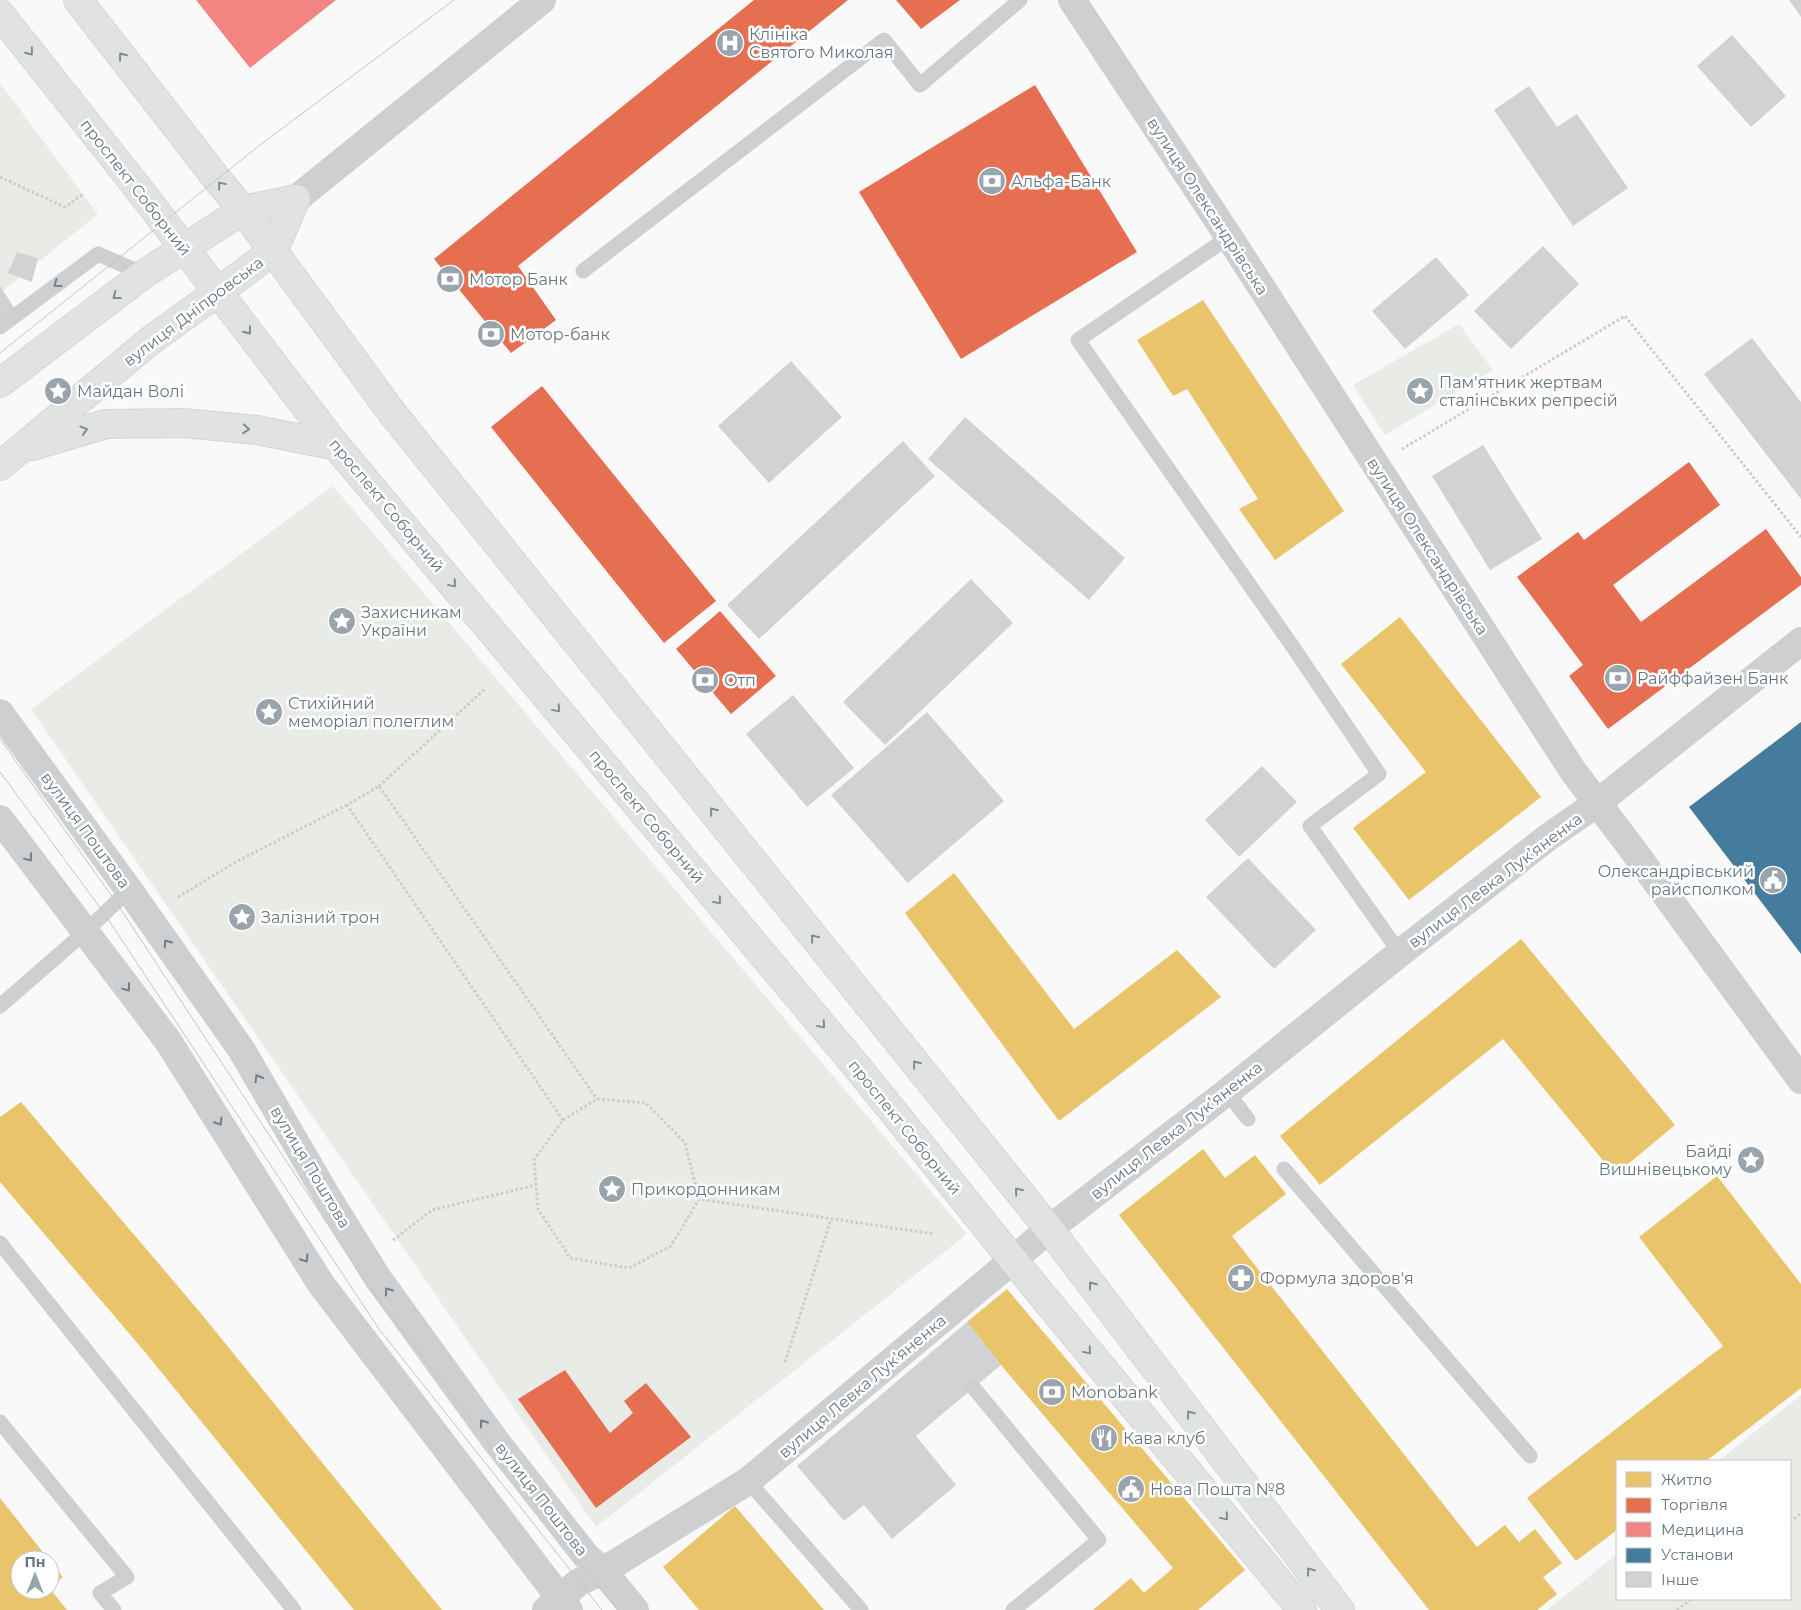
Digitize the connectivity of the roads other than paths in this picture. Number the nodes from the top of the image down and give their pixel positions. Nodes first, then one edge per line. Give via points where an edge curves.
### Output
1 (78, 0) edge
2 (542, 0) edge
3 (1020, 0) edge
4 (1072, 0) edge
5 (0, 14) edge
6 (296, 199) junction
7 (243, 210) junction
8 (1229, 237) junction
9 (184, 249) junction
10 (273, 251) junction
11 (583, 271) dead end
12 (144, 274) junction
13 (218, 292) junction
14 (0, 327) edge
15 (0, 383) edge
16 (337, 446) junction
17 (10, 458) edge
18 (1801, 641) edge
19 (0, 713) edge
20 (1596, 804) junction
21 (0, 819) edge
22 (130, 890) junction
23 (85, 932) junction
24 (1400, 953) junction
25 (0, 1006) edge
26 (1801, 1080) edge
27 (1227, 1092) junction
28 (1248, 1119) dead end
29 (1284, 1169) dead end
30 (1049, 1229) junction
31 (0, 1243) edge
32 (1012, 1260) junction
33 (973, 1387) dead end
34 (0, 1422) edge
35 (1530, 1456) dead end
36 (748, 1480) junction
37 (603, 1572) junction
38 (558, 1606) edge
39 (114, 1610) edge
40 (294, 1610) edge
41 (635, 1610) edge
42 (861, 1610) edge
43 (1013, 1610) edge
44 (1302, 1610) edge
45 (1340, 1610) edge

7 -> 1 main road
2 - 6 street, вулиця Дніпровська
3 - 11 lane via 920,85 884,40
4 - 8 street, вулиця Олександрівська
5 -> 9 main road, проспект Соборний
6 - 7 main road, вулиця Дніпровська
6 - 10 main road, вулиця Дніпровська
7 - 9 main road, вулиця Дніпровська
7 - 10 main road
8 - 20 street, вулиця Олександрівська
8 - 24 lane via 1078,340 1379,774 1310,826
9 - 12 main road, вулиця Дніпровська
9 - 13 main road, проспект Соборний
10 - 13 main road, вулиця Дніпровська
30 -> 10 main road via 393,414
12 -> 14 lane via 98,254
12 -> 15 main road, вулиця Дніпровська
13 -> 16 main road, проспект Соборний
13 - 17 main road, вулиця Дніпровська via 151,340
17 -> 16 main road via 106,424 183,423 257,430
16 -> 32 main road, проспект Соборний via 858,1068
18 - 20 street, вулиця Левка Лукʼяненка
19 - 22 street, вулиця Поштова
20 - 24 street, вулиця Левка Лукʼяненка via 1547,838
20 - 26 street, вулиця Олександрівська
21 -> 23 street
22 - 23 lane
37 -> 22 street, вулиця Поштова via 586,1556 495,1440 377,1277 241,1049
23 - 25 lane
23 -> 38 street via 168,1041 321,1284
24 - 27 street, вулиця Левка Лукʼяненка
27 - 28 lane
27 - 30 street, вулиця Левка Лукʼяненка
29 - 35 lane
30 - 32 street, вулиця Левка Лукʼяненка
45 -> 30 main road
31 - 40 lane
32 - 36 street, вулиця Левка Лукʼяненка via 934,1337
32 -> 44 main road, проспект Соборний
33 - 43 lane via 1099,1540
34 - 39 lane via 127,1577 100,1593
36 - 37 street, вулиця Левка Лукʼяненка
36 - 42 lane
37 - 38 street, вулиця Левка Лукʼяненка via 579,1582
37 - 41 street, вулиця Поштова

